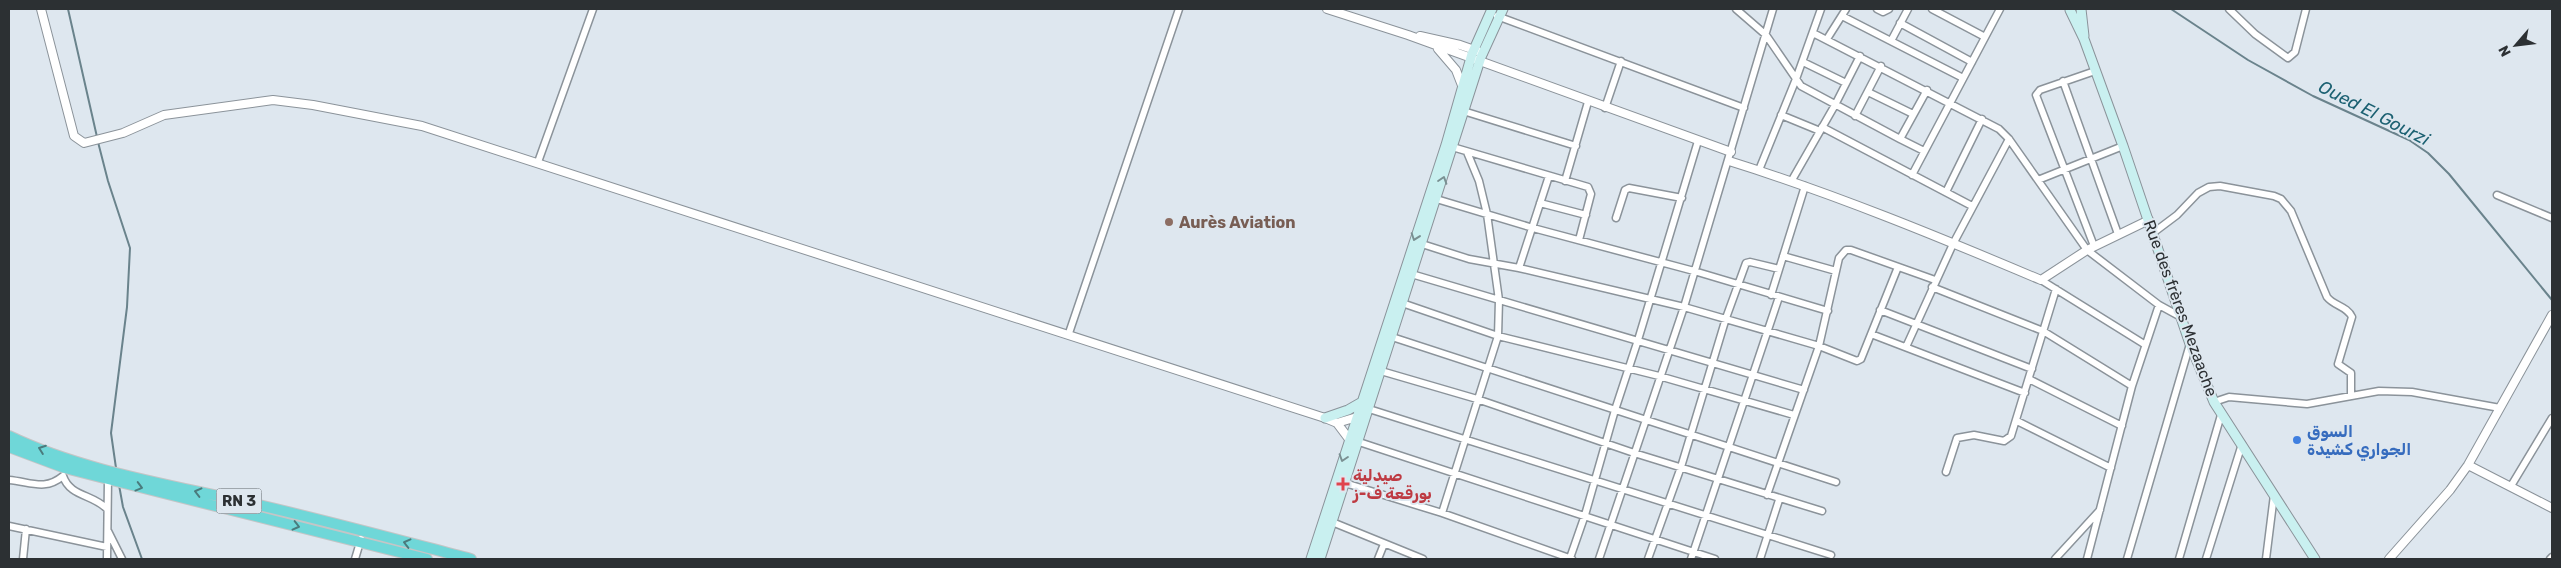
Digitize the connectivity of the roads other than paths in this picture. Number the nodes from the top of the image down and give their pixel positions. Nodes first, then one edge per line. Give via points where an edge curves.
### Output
1 (41, 9) edge
2 (593, 9) edge
3 (1179, 9) edge
4 (1327, 9) edge
5 (1736, 9) edge
6 (1773, 9) edge
7 (1821, 9) edge
8 (1846, 9) edge
9 (1877, 9) edge
10 (1889, 9) edge
11 (1908, 9) edge
12 (1932, 9) edge
13 (1999, 9) edge
14 (2070, 9) edge
15 (2081, 9) edge
16 (2229, 9) edge
17 (2306, 9) edge
18 (1496, 12) edge
19 (1842, 16) junction
20 (1900, 23) junction
21 (1813, 33) junction
22 (1408, 35) junction
23 (1766, 35) junction
24 (1985, 37) junction
25 (2084, 39) junction
26 (1827, 40) junction
27 (1891, 41) junction
28 (1435, 46) junction
29 (1473, 49) junction
30 (1860, 56) junction
31 (1481, 58) junction
32 (1470, 59) junction
33 (1621, 61) junction
34 (1802, 62) junction
35 (1972, 62) junction
36 (1881, 66) junction
37 (2095, 71) junction
38 (1963, 78) junction
39 (1796, 80) junction
40 (2063, 82) junction
41 (1846, 83) junction
42 (1463, 88) junction
43 (1927, 90) junction
44 (1868, 92) junction
45 (1588, 102) junction
46 (1950, 103) junction
47 (1835, 105) junction
48 (1605, 108) junction
49 (1744, 108) junction
50 (1461, 110) junction
51 (1913, 114) junction
52 (1781, 115) junction
53 (1856, 116) junction
54 (1982, 119) junction
55 (1821, 129) junction
56 (1900, 139) junction
57 (2009, 139) junction
58 (1698, 141) junction
59 (1450, 146) junction
60 (1576, 146) junction
61 (2123, 146) junction
62 (1924, 151) junction
63 (1467, 152) junction
64 (1731, 152) junction
65 (2090, 157) junction
66 (1729, 161) junction
67 (538, 162) junction
68 (2063, 168) junction
69 (1759, 170) junction
70 (1912, 175) junction
71 (1549, 176) junction
72 (1792, 180) junction
73 (2038, 180) junction
74 (1565, 181) junction
75 (1805, 186) junction
76 (1946, 192) junction
77 (2497, 195) dead end
78 (1433, 198) junction
79 (1682, 198) junction
80 (1540, 203) junction
81 (1972, 206) junction
82 (1487, 214) junction
83 (1586, 215) junction
84 (1616, 218) dead end
85 (2552, 218) edge
86 (2149, 220) junction
87 (1533, 228) junction
88 (2153, 232) junction
89 (2118, 234) junction
90 (1579, 240) junction
91 (1422, 244) junction
92 (1952, 244) junction
93 (2090, 248) junction
94 (1783, 256) junction
95 (1662, 262) junction
96 (1495, 265) junction
97 (1898, 267) junction
98 (1519, 268) junction
99 (1779, 270) junction
100 (1694, 271) junction
101 (1836, 272) junction
102 (1408, 273) junction
103 (1935, 280) junction
104 (2042, 280) junction
105 (1739, 285) junction
106 (1932, 287) junction
107 (2056, 289) junction
108 (1772, 295) junction
109 (1779, 298) junction
110 (1651, 299) junction
111 (1499, 300) junction
112 (1402, 303) junction
113 (2159, 304) junction
114 (1684, 307) junction
115 (1880, 310) junction
116 (1828, 311) junction
117 (2552, 315) edge
118 (2182, 317) junction
119 (1726, 318) junction
120 (1916, 324) junction
121 (2550, 326) edge
122 (1768, 331) junction
123 (2042, 331) junction
124 (1069, 334) junction
125 (1871, 334) junction
126 (1387, 335) junction
127 (1498, 336) junction
128 (1638, 340) junction
129 (2144, 344) junction
130 (2190, 344) junction
131 (1819, 346) junction
132 (1906, 347) junction
133 (1669, 350) junction
134 (1713, 363) junction
135 (1487, 368) junction
136 (1628, 368) junction
137 (2032, 368) junction
138 (1381, 371) junction
139 (1752, 375) junction
140 (1660, 376) junction
141 (2029, 379) junction
142 (2132, 386) junction
143 (1705, 390) junction
144 (1804, 390) junction
145 (2025, 393) junction
146 (2351, 396) junction
147 (1477, 399) junction
148 (1744, 401) junction
149 (1362, 402) junction
150 (2214, 402) junction
151 (2500, 408) junction
152 (1369, 409) junction
153 (1615, 410) junction
154 (1794, 415) junction
155 (2221, 415) junction
156 (1357, 417) junction
157 (1326, 418) junction
158 (2552, 418) edge
159 (1645, 420) junction
160 (2017, 421) junction
161 (1337, 422) junction
162 (2122, 426) junction
163 (1690, 435) junction
164 (9, 436) edge
165 (1349, 439) junction
166 (1466, 439) junction
167 (1358, 442) junction
168 (1606, 442) junction
169 (2242, 444) junction
170 (9, 446) edge
171 (1728, 447) junction
172 (1634, 453) junction
173 (1778, 462) junction
174 (2468, 464) junction
175 (65, 467) junction
176 (1681, 467) junction
177 (2111, 468) junction
178 (1946, 472) dead end
179 (1454, 473) junction
180 (108, 479) junction
181 (1718, 479) junction
182 (9, 480) edge
183 (1595, 480) junction
184 (1836, 482) dead end
185 (1345, 483) junction
186 (2511, 486) junction
187 (1622, 488) junction
188 (1767, 495) junction
189 (2274, 495) junction
190 (1779, 500) junction
191 (1668, 503) junction
192 (2552, 508) edge
193 (108, 509) junction
194 (2100, 509) junction
195 (1822, 511) dead end
196 (1442, 513) junction
197 (1585, 515) junction
198 (1706, 515) junction
199 (1332, 522) junction
200 (1610, 524) junction
201 (9, 526) edge
202 (26, 529) junction
203 (107, 529) junction
204 (364, 531) junction
205 (1768, 535) junction
206 (1655, 539) junction
207 (360, 541) junction
208 (1384, 544) junction
209 (107, 547) junction
210 (430, 549) junction
211 (1694, 552) junction
212 (1831, 555) dead end
213 (23, 559) edge
214 (107, 559) edge
215 (122, 559) edge
216 (355, 559) edge
217 (427, 559) edge
218 (471, 559) edge
219 (1311, 559) edge
220 (1320, 559) edge
221 (1378, 559) edge
222 (1423, 559) edge
223 (1571, 559) edge
224 (1599, 559) edge
225 (1648, 559) edge
226 (1691, 559) edge
227 (1715, 559) edge
228 (1760, 559) edge
229 (2055, 559) edge
230 (2088, 559) edge
231 (2127, 559) edge
232 (2178, 559) edge
233 (2206, 559) edge
234 (2266, 559) edge
235 (2315, 559) edge
236 (2389, 559) edge

1 - 67 street via 74,136 84,143 108,138 164,115 273,100 422,126
2 - 67 street
3 - 124 street
4 - 22 street
5 - 23 street
6 - 23 street
7 - 21 street
8 - 19 street
9 - 10 street via 1883,12
11 - 20 street
12 - 24 street
13 - 24 street
14 - 15 main road
14 - 25 main road, Rue des frères Mezaache
15 - 25 main road, Rue des frères Mezaache
16 - 17 street via 2255,34 2288,58 2295,52
18 - 29 main road
18 - 31 main road
18 - 33 street
19 - 26 street
19 - 27 street
20 - 27 street
20 - 35 street
21 - 26 street
21 - 34 street
22 - 28 street
22 - 29 street
23 - 39 street
23 - 49 street
24 - 35 street
25 - 37 main road, Rue des frères Mezaache
26 - 30 street
27 - 38 street
28 - 32 street
28 - 42 street via 1456,70
29 - 31 street
29 - 32 main road
30 - 36 street
30 - 41 street
31 - 32 street
31 - 45 street
31 - 50 main road
32 - 42 main road
33 - 48 street
33 - 49 street
34 - 39 street
34 - 41 street
35 - 38 street
36 - 43 street
36 - 44 street
37 - 40 street
37 - 61 main road, Rue des frères Mezaache
38 - 46 street
39 - 47 street via 1806,90
39 - 52 street
40 - 65 street
40 - 68 street via 2040,90 2036,95
41 - 47 street
42 - 50 main road
43 - 46 street
43 - 51 street
44 - 51 street
44 - 53 street
45 - 48 street
45 - 60 street
46 - 54 street
46 - 62 street
47 - 53 street
47 - 55 street
48 - 58 street
49 - 64 street
50 - 59 main road
50 - 60 street
51 - 56 street
52 - 55 street
52 - 69 street
53 - 56 street
54 - 57 street
54 - 76 street
55 - 70 street
55 - 72 street
56 - 62 street
57 - 73 street
57 - 81 street
58 - 64 street
58 - 79 street
59 - 63 street
59 - 78 main road
60 - 74 street
61 - 65 street
61 - 86 main road, Rue des frères Mezaache
62 - 70 street
63 - 71 street
63 - 82 street via 1479,181
64 - 66 street
65 - 68 street
65 - 89 street
66 - 69 street
66 - 100 street
67 - 124 street
68 - 73 street
68 - 93 street
69 - 72 street
70 - 76 street
71 - 74 street
71 - 80 street
72 - 75 street
73 - 93 street
74 - 83 street via 1592,190
75 - 92 street
75 - 94 street
76 - 81 street
77 - 85 street
78 - 82 street
78 - 91 main road
78 -> 102 main road
79 - 84 street via 1629,188 1625,190
79 - 95 street
80 - 83 street
80 - 87 street
81 - 92 street
82 - 87 street
82 - 96 street
83 - 90 street
86 - 88 main road, Rue des frères Mezaache
86 - 89 street
87 - 90 street
87 - 98 street
88 - 118 main road, Rue des frères Mezaache
88 - 146 street via 2177,215 2198,192 2209,187 2220,186 2281,199 2291,212 2327,297 2352,317 2338,364 2351,373
89 - 93 street
90 - 95 street
91 - 96 street
91 - 102 main road
92 - 103 street
92 - 104 street
93 - 104 street
93 - 113 street
94 - 99 street
94 - 101 street
95 - 100 street
95 - 110 street
96 - 98 street
96 - 111 street
97 - 101 street via 1846,250 1839,258
97 - 103 street
97 - 115 street
98 - 110 street
99 - 105 street via 1748,262
99 - 108 street
100 - 105 street
100 - 114 street
101 - 116 street
102 - 111 street
102 - 112 main road
102 - 126 main road
103 - 106 street
104 - 107 street
105 - 108 street
105 - 119 street
106 - 120 street
106 - 123 street
107 - 123 street
107 - 129 street
108 - 109 street
109 - 116 street
109 - 122 street
110 - 114 street
110 - 128 street
111 - 127 street
111 - 128 street
112 - 126 main road
112 - 127 street
113 - 118 street
113 - 129 street
114 - 119 street
114 - 133 street
115 - 120 street
115 - 125 street
116 - 131 street
117 - 121 street
118 - 130 main road, Rue des frères Mezaache
119 - 122 street
119 - 134 street
120 - 132 street
120 - 137 street
121 - 151 street
122 - 131 street
122 - 139 street
123 - 137 street
123 - 142 street
124 - 157 street
125 - 131 street via 1859,360
125 - 132 street
126 - 135 street
126 - 138 main road
126 - 149 main road
127 - 135 street
127 - 136 street
128 - 133 street
128 - 136 street
129 - 142 street
130 - 150 main road, Rue des frères Mezaache
130 - 231 street
131 - 144 street
132 - 145 street
133 - 134 street
133 - 140 street
134 - 139 street
134 - 143 street
135 - 147 street
135 - 153 street
136 - 140 street
136 - 153 street
137 - 141 street
138 - 147 street
138 - 152 main road
139 - 144 street
139 - 148 street
140 - 143 street
140 - 159 street
141 - 145 street
141 - 162 street
142 - 162 street
143 - 148 street
143 - 163 street
144 - 154 street
145 - 160 street
146 - 150 street via 2307,404 2229,397
146 - 151 street via 2379,391 2412,392
147 - 166 street
147 - 168 street
148 - 154 street
148 - 171 street
149 - 156 main road
149 - 157 main road
150 - 155 main road, Rue des frères Mezaache
151 - 174 street
152 - 166 street
152 - 167 main road
153 - 159 street
153 - 168 street
154 - 173 street
155 - 169 main road, Rue des frères Mezaache
155 - 232 street
156 - 161 street
156 - 165 main road
157 - 161 street
158 - 186 street
159 - 163 street
159 - 172 street
160 - 177 street
160 - 178 street via 2011,436 2004,441 1974,436 1957,438
161 - 165 street
162 - 177 street
163 - 171 street
163 - 176 street
175 -> 164 highway, RN 3
165 - 167 street
165 -> 219 main road
166 - 179 street
166 - 183 street
167 - 179 street
167 - 185 main road
168 - 172 street
168 - 183 street
169 - 189 main road, Rue des frères Mezaache
169 - 233 street
170 - 175 highway, RN 3
171 - 173 street
171 - 181 street
172 - 176 street
172 - 187 street
173 - 184 street
173 - 188 street
174 - 186 street
174 - 236 street via 2450,490
175 - 180 highway, RN 3
175 - 182 street via 55,483 45,485
175 - 193 street via 68,487 93,497
204 -> 175 highway, RN 3 via 108,470
176 - 181 street
176 - 191 street
177 - 194 street
179 - 196 street
179 - 197 street
180 - 193 street
180 -> 207 highway, RN 3
181 - 188 street
181 - 198 street
183 - 187 street
183 - 197 street
185 - 196 street
185 - 199 main road
186 - 192 street
187 - 191 street
187 - 200 street
188 - 190 street
189 - 234 street
189 - 235 main road, Rue des frères Mezaache
190 - 195 street
190 - 205 street
191 - 198 street
191 - 206 street
193 - 203 street
194 - 229 street
194 - 230 street
196 - 223 street
197 - 200 street
197 - 223 street
198 - 205 street
198 - 211 street
199 - 208 street
199 - 220 main road
200 - 206 street
200 - 224 street
201 - 202 street
202 - 209 street
202 - 213 street
203 - 209 street
203 - 215 street
204 - 207 street
210 -> 204 highway, RN 3
205 - 212 street
205 - 228 street
206 - 211 street
206 - 225 street
207 - 216 street
207 - 217 highway, RN 3
208 - 221 street
208 - 222 street
209 - 214 street
210 - 217 highway
210 - 218 highway, RN 3
211 - 226 street
211 - 227 street

